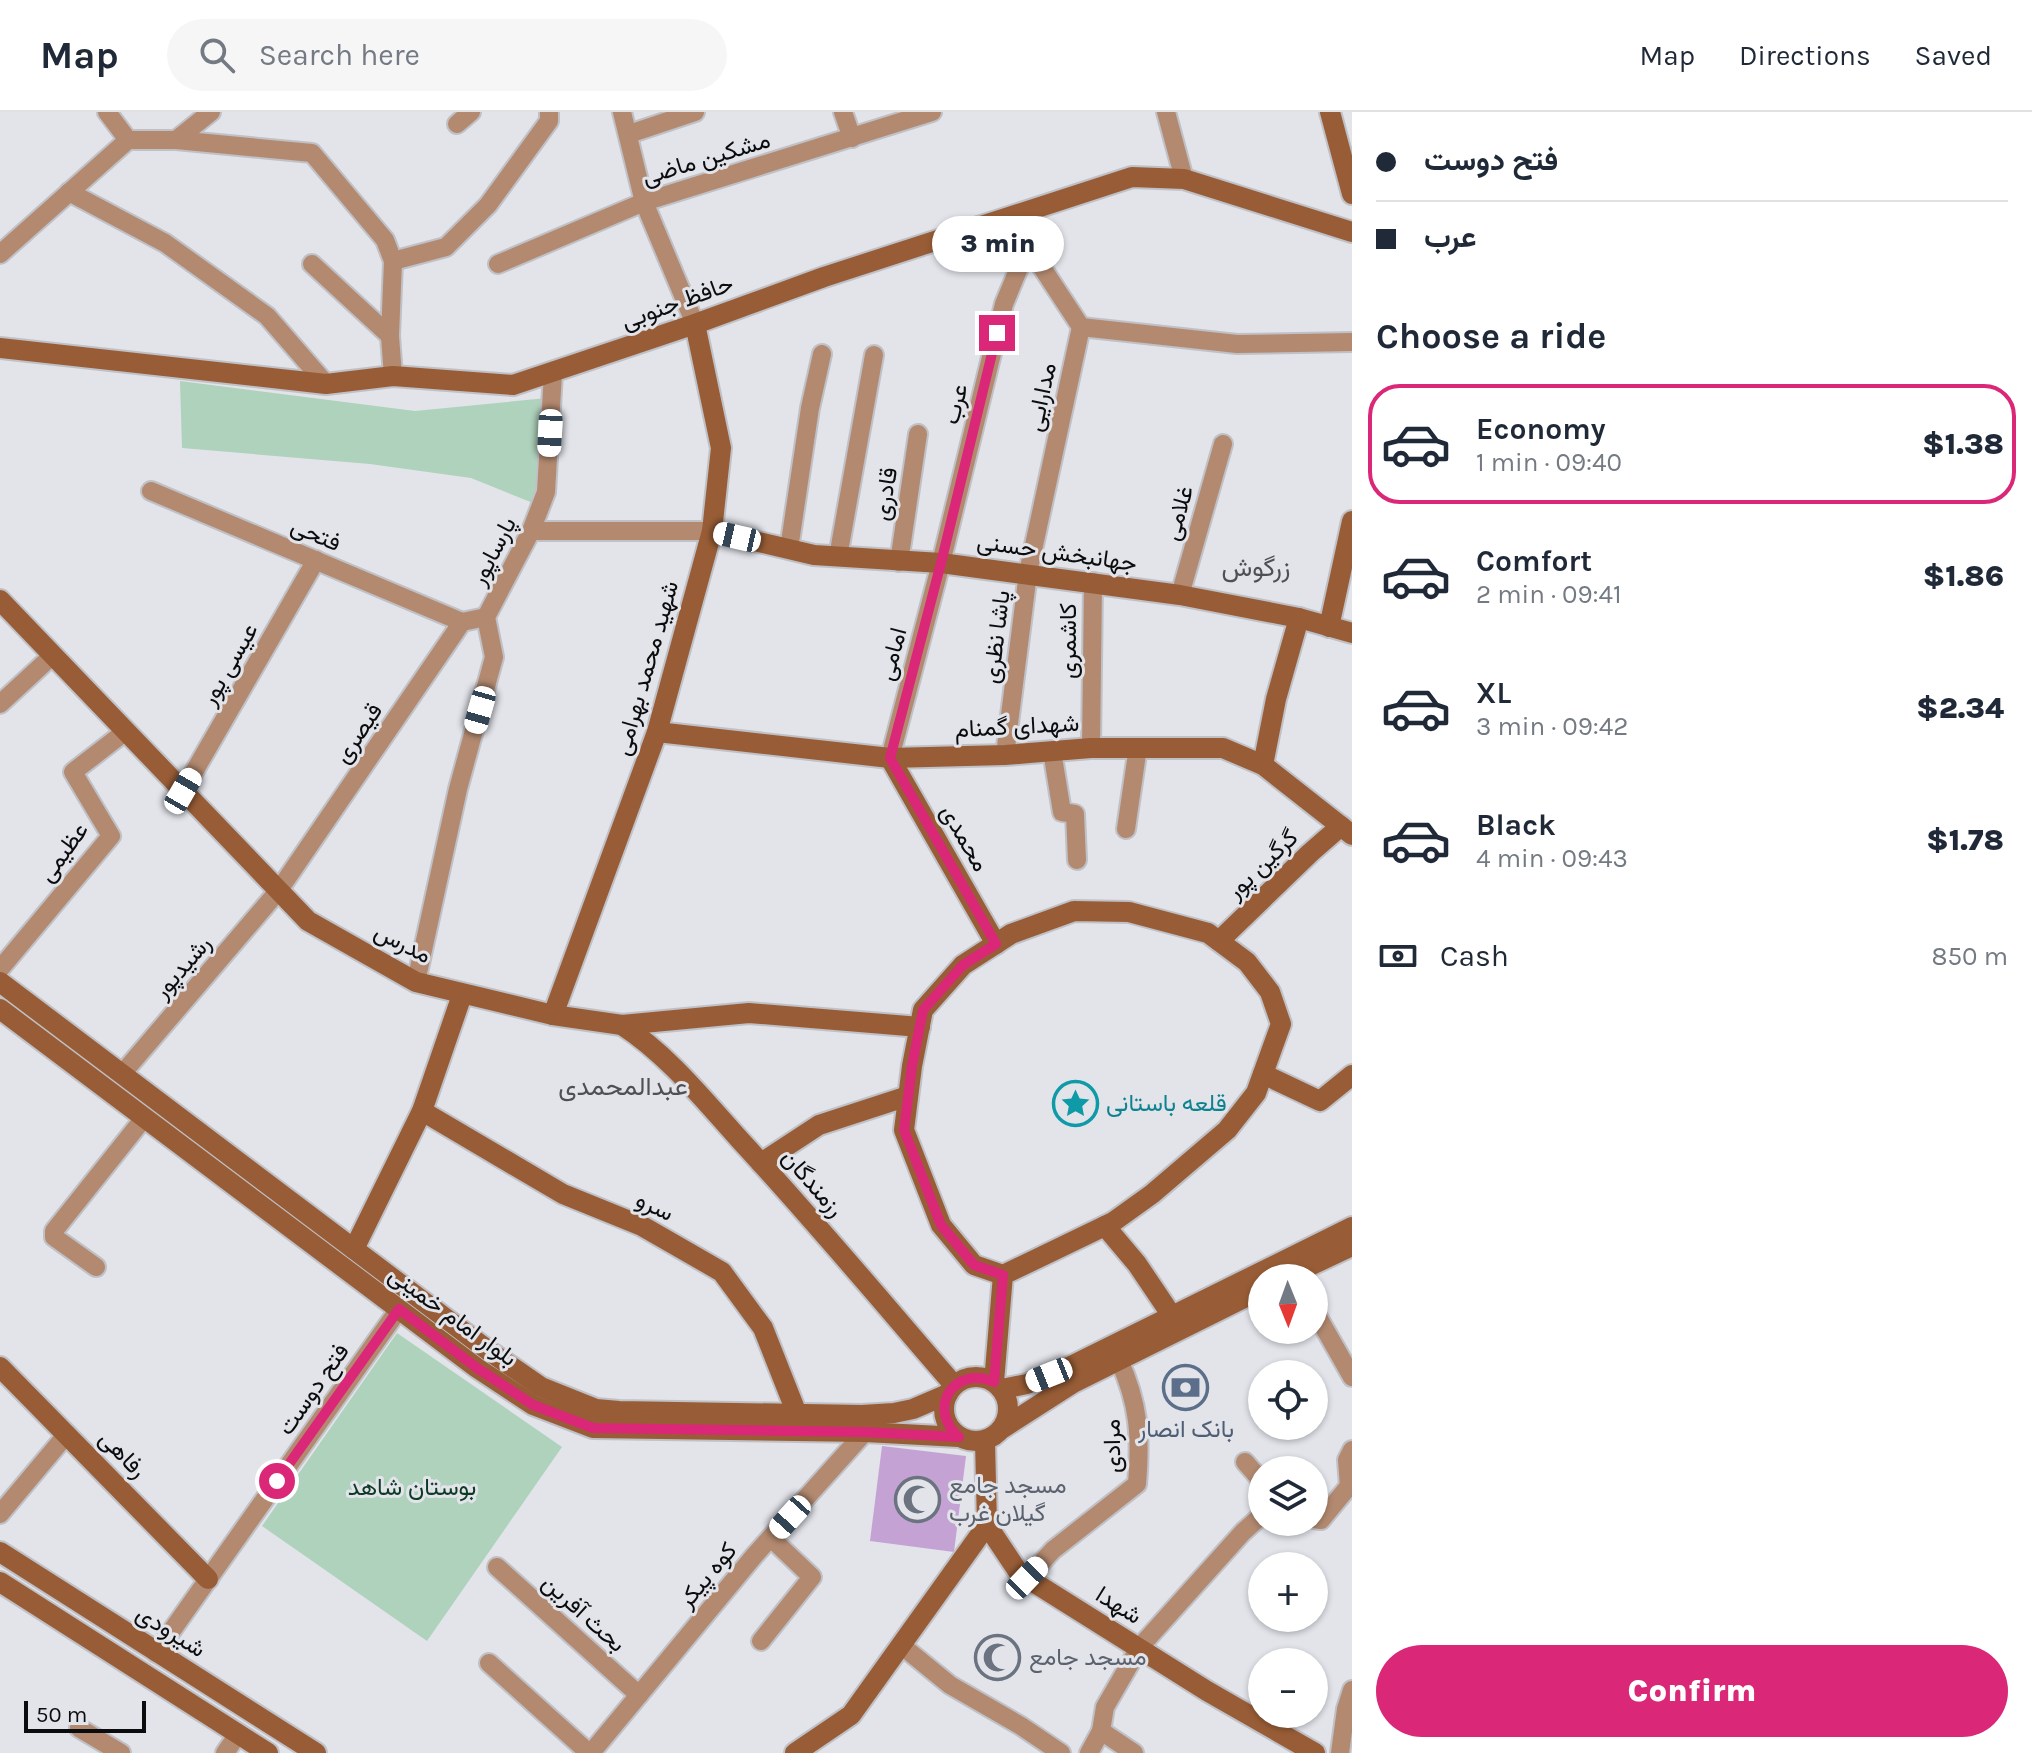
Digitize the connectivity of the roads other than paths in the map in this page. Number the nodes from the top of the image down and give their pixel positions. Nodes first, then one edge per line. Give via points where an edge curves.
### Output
1 (107, 112) edge
2 (211, 112) edge
3 (549, 112) edge
4 (622, 112) edge
5 (695, 112) edge
6 (843, 112) edge
7 (932, 112) edge
8 (1166, 112) edge
9 (1330, 112) edge
10 (629, 134) junction
11 (852, 138) junction
12 (128, 140) junction
13 (176, 140) junction
14 (1184, 179) junction
15 (69, 192) junction
16 (1352, 194) edge
17 (644, 202) junction
18 (1022, 213) junction
19 (1352, 232) edge
20 (1028, 246) junction
21 (0, 254) edge
22 (393, 261) junction
23 (312, 264) dead end
24 (498, 264) dead end
25 (695, 324) junction
26 (1081, 327) junction
27 (390, 336) junction
28 (1352, 342) edge
29 (0, 348) edge
30 (822, 354) dead end
31 (874, 355) dead end
32 (553, 373) junction
33 (393, 376) junction
34 (326, 384) junction
35 (918, 434) dead end
36 (1223, 444) dead end
37 (151, 491) dead end
38 (1352, 521) edge
39 (531, 531) junction
40 (712, 531) junction
41 (789, 549) junction
42 (838, 557) junction
43 (316, 560) junction
44 (899, 562) junction
45 (941, 563) junction
46 (1028, 573) junction
47 (1093, 582) junction
48 (1180, 595) junction
49 (0, 600) edge
50 (486, 617) junction
51 (1299, 618) junction
52 (462, 622) junction
53 (1329, 627) junction
54 (1352, 633) edge
55 (53, 655) junction
56 (0, 704) edge
57 (126, 731) junction
58 (657, 732) junction
59 (1138, 747) junction
60 (1091, 748) junction
61 (1052, 751) junction
62 (1005, 755) junction
63 (890, 758) junction
64 (1263, 765) junction
65 (183, 791) junction
66 (1126, 829) dead end
67 (1347, 831) edge
68 (1077, 860) dead end
69 (279, 890) junction
70 (1219, 941) junction
71 (996, 944) junction
72 (0, 969) edge
73 (0, 982) edge
74 (416, 982) junction
75 (462, 995) junction
76 (0, 1009) edge
77 (553, 1015) junction
78 (622, 1025) junction
79 (920, 1027) junction
80 (122, 1074) junction
81 (1263, 1074) junction
82 (1352, 1075) edge
83 (908, 1096) junction
84 (422, 1111) junction
85 (144, 1118) junction
86 (761, 1163) junction
87 (1105, 1226) junction
88 (1352, 1227) edge
89 (1352, 1246) edge
90 (354, 1249) junction
91 (1316, 1264) edge
92 (96, 1267) dead end
93 (1003, 1275) junction
94 (1248, 1296) edge
95 (399, 1309) junction
96 (1172, 1316) junction
97 (1328, 1335) edge
98 (1119, 1360) junction
99 (0, 1367) edge
100 (1352, 1377) edge
101 (998, 1386) junction
102 (951, 1390) junction
103 (797, 1414) junction
104 (1003, 1428) junction
105 (865, 1432) junction
106 (67, 1434) junction
107 (959, 1437) junction
108 (985, 1441) junction
109 (1352, 1450) edge
110 (1245, 1462) dead end
111 (1248, 1465) edge
112 (1351, 1487) edge
113 (1328, 1512) edge
114 (0, 1514) edge
115 (987, 1525) junction
116 (1248, 1528) edge
117 (771, 1538) junction
118 (0, 1552) edge
119 (497, 1567) dead end
120 (1027, 1578) junction
121 (208, 1579) junction
122 (0, 1582) edge
123 (761, 1641) dead end
124 (901, 1645) junction
125 (1139, 1648) junction
126 (156, 1653) junction
127 (489, 1663) dead end
128 (1352, 1690) edge
129 (639, 1695) junction
130 (79, 1728) dead end
131 (1101, 1731) junction
132 (238, 1734) junction
133 (1304, 1750) edge
134 (313, 1752) edge
135 (121, 1753) edge
136 (225, 1753) edge
137 (268, 1753) edge
138 (590, 1753) edge
139 (795, 1753) edge
140 (1061, 1753) edge
141 (1089, 1753) edge
142 (1134, 1753) edge
143 (1340, 1753) edge

1 - 12 street
2 - 13 street
3 - 22 street via 549,121 488,205 446,247
4 - 10 street
5 - 10 street
6 - 11 street
7 - 11 street, مشکین ماضی
8 - 14 street
9 - 16 street
10 - 17 street
11 - 17 street, مشکین ماضی
12 - 13 street
12 - 15 street
13 - 22 street via 312,153 385,240
14 - 18 street, حافظ جنوبی via 1132,177
14 - 19 street, حافظ جنوبی
15 - 21 street
15 - 34 street via 165,243 267,316
17 - 24 street, مشکین ماضی
17 - 25 street
18 - 20 street
18 - 25 street, حافظ جنوبی
20 - 26 street
20 - 45 street, عرب via 1004,304
22 - 27 street
23 - 27 street
25 - 32 street, حافظ جنوبی
25 - 40 street, شهید محمد بهرامی via 721,448
26 - 28 street via 1237,344
26 - 46 street, مدارایی
27 - 33 street
29 - 34 street, حافظ جنوبی
30 - 41 street
31 - 42 street
32 - 33 street, حافظ جنوبی via 513,385
32 - 39 street, پارساپور via 546,492
33 - 34 street, حافظ جنوبی
35 - 44 street, قادری
36 - 48 street, غلامی
37 - 43 street, فتحی
38 - 53 street
39 - 40 street
39 - 50 street, پارساپور
40 - 41 street, جهانبخش حسنی
40 - 58 street, شهید محمد بهرامی
41 - 42 street, جهانبخش حسنی
42 - 44 street, جهانبخش حسنی
43 - 52 street, فتحی
43 - 65 street, عیسی پور
44 - 45 street, جهانبخش حسنی
45 - 46 street, جهانبخش حسنی
45 - 63 street, امامی
46 - 47 street, جهانبخش حسنی
46 - 62 street, پاشا نظری
47 - 48 street, جهانبخش حسنی
47 - 60 street, کاشمری
48 - 51 street, جهانبخش حسنی
49 - 55 street, مدرس
50 - 52 street
50 - 74 street, پارساپور via 494,657 458,789
51 - 53 street, جهانبخش حسنی
51 - 64 street
52 - 69 street, قیصری
53 - 54 street, جهانبخش حسنی
55 - 56 street
55 - 57 street, مدرس
57 - 65 street, مدرس
57 - 72 street, عظیمی via 73,772 111,836
58 - 63 street, شهدای گمنام
58 - 77 street, شهید محمد بهرامی
59 - 60 street, شهدای گمنام
59 - 64 street, شهدای گمنام via 1223,748
59 - 66 street
60 - 61 street, شهدای گمنام
61 - 62 street, شهدای گمنام
61 - 68 street via 1062,812 1075,814
62 - 63 street, شهدای گمنام
63 - 71 street, محمدی
64 - 67 street, شهدای گمنام
65 - 69 street, مدرس
67 - 70 street, گرگین پور via 1310,853
69 - 74 street, مدرس via 308,921
69 - 80 street, رشیدپور
70 - 71 street via 1208,933 1129,912 1074,911
70 - 81 street via 1247,962 1270,992 1281,1024
71 - 79 street via 963,965 923,1010
73 - 80 street, بلوار امام خمینی
74 - 75 street, مدرس
75 - 77 street, مدرس
75 - 84 street
76 - 85 street, بلوار امام خمینی
77 - 78 street, مدرس
78 - 79 street, مدرس via 749,1013
78 - 86 street, رزمندگان via 684,1078
79 - 83 street
80 - 90 street, بلوار امام خمینی
81 - 82 street via 1320,1101
81 - 87 street via 1256,1093 1227,1130
83 - 86 street via 819,1125
83 - 93 street via 904,1130 941,1225 974,1265
84 - 90 street
84 - 103 street, سرو via 563,1194 642,1226 722,1272 763,1328
85 - 92 street via 54,1231 54,1237
85 - 95 street, بلوار امام خمینی
86 - 102 street, رزمندگان
87 - 93 street
87 - 96 street
88 - 96 street
89 - 91 street
90 - 103 street, بلوار امام خمینی via 515,1369 573,1401 619,1411
93 - 101 street
94 - 98 street
95 - 105 street, بلوار امام خمینی via 533,1405 593,1428
95 - 121 street, فتح دوست
96 - 101 street via 1027,1384
97 - 100 street
98 - 104 street
98 - 120 street, مرادی via 1133,1391 1140,1444 1137,1484 1053,1550
99 - 106 street, رفاهی
101 - 102 street via 973,1377
101 - 104 street via 1009,1409
102 - 103 street, بلوار امام خمینی via 930,1403 894,1413
102 - 107 street via 944,1413
104 - 108 street
105 - 107 street, بلوار امام خمینی
105 - 117 street, کوه پیکر
106 - 114 street
106 - 121 street, رفاهی
107 - 108 street
108 - 115 street
109 - 112 street via 1347,1460
110 - 111 street
112 - 113 street
115 - 120 street, شهدا
115 - 124 street
116 - 125 street
117 - 123 street via 812,1577
117 - 129 street, کوه پیکر
118 - 126 street, شیرودی
119 - 129 street, بحث آفرین
120 - 125 street, شهدا
121 - 126 street, فتح دوست
122 - 132 street
124 - 139 street via 851,1715
124 - 140 street via 950,1685
125 - 131 street via 1105,1707
125 - 133 street, شهدا
126 - 134 street, شیرودی
127 - 138 street, کوه پیکر
128 - 143 street
129 - 138 street, کوه پیکر
130 - 135 street
131 - 141 street
131 - 142 street
132 - 136 street
132 - 137 street

